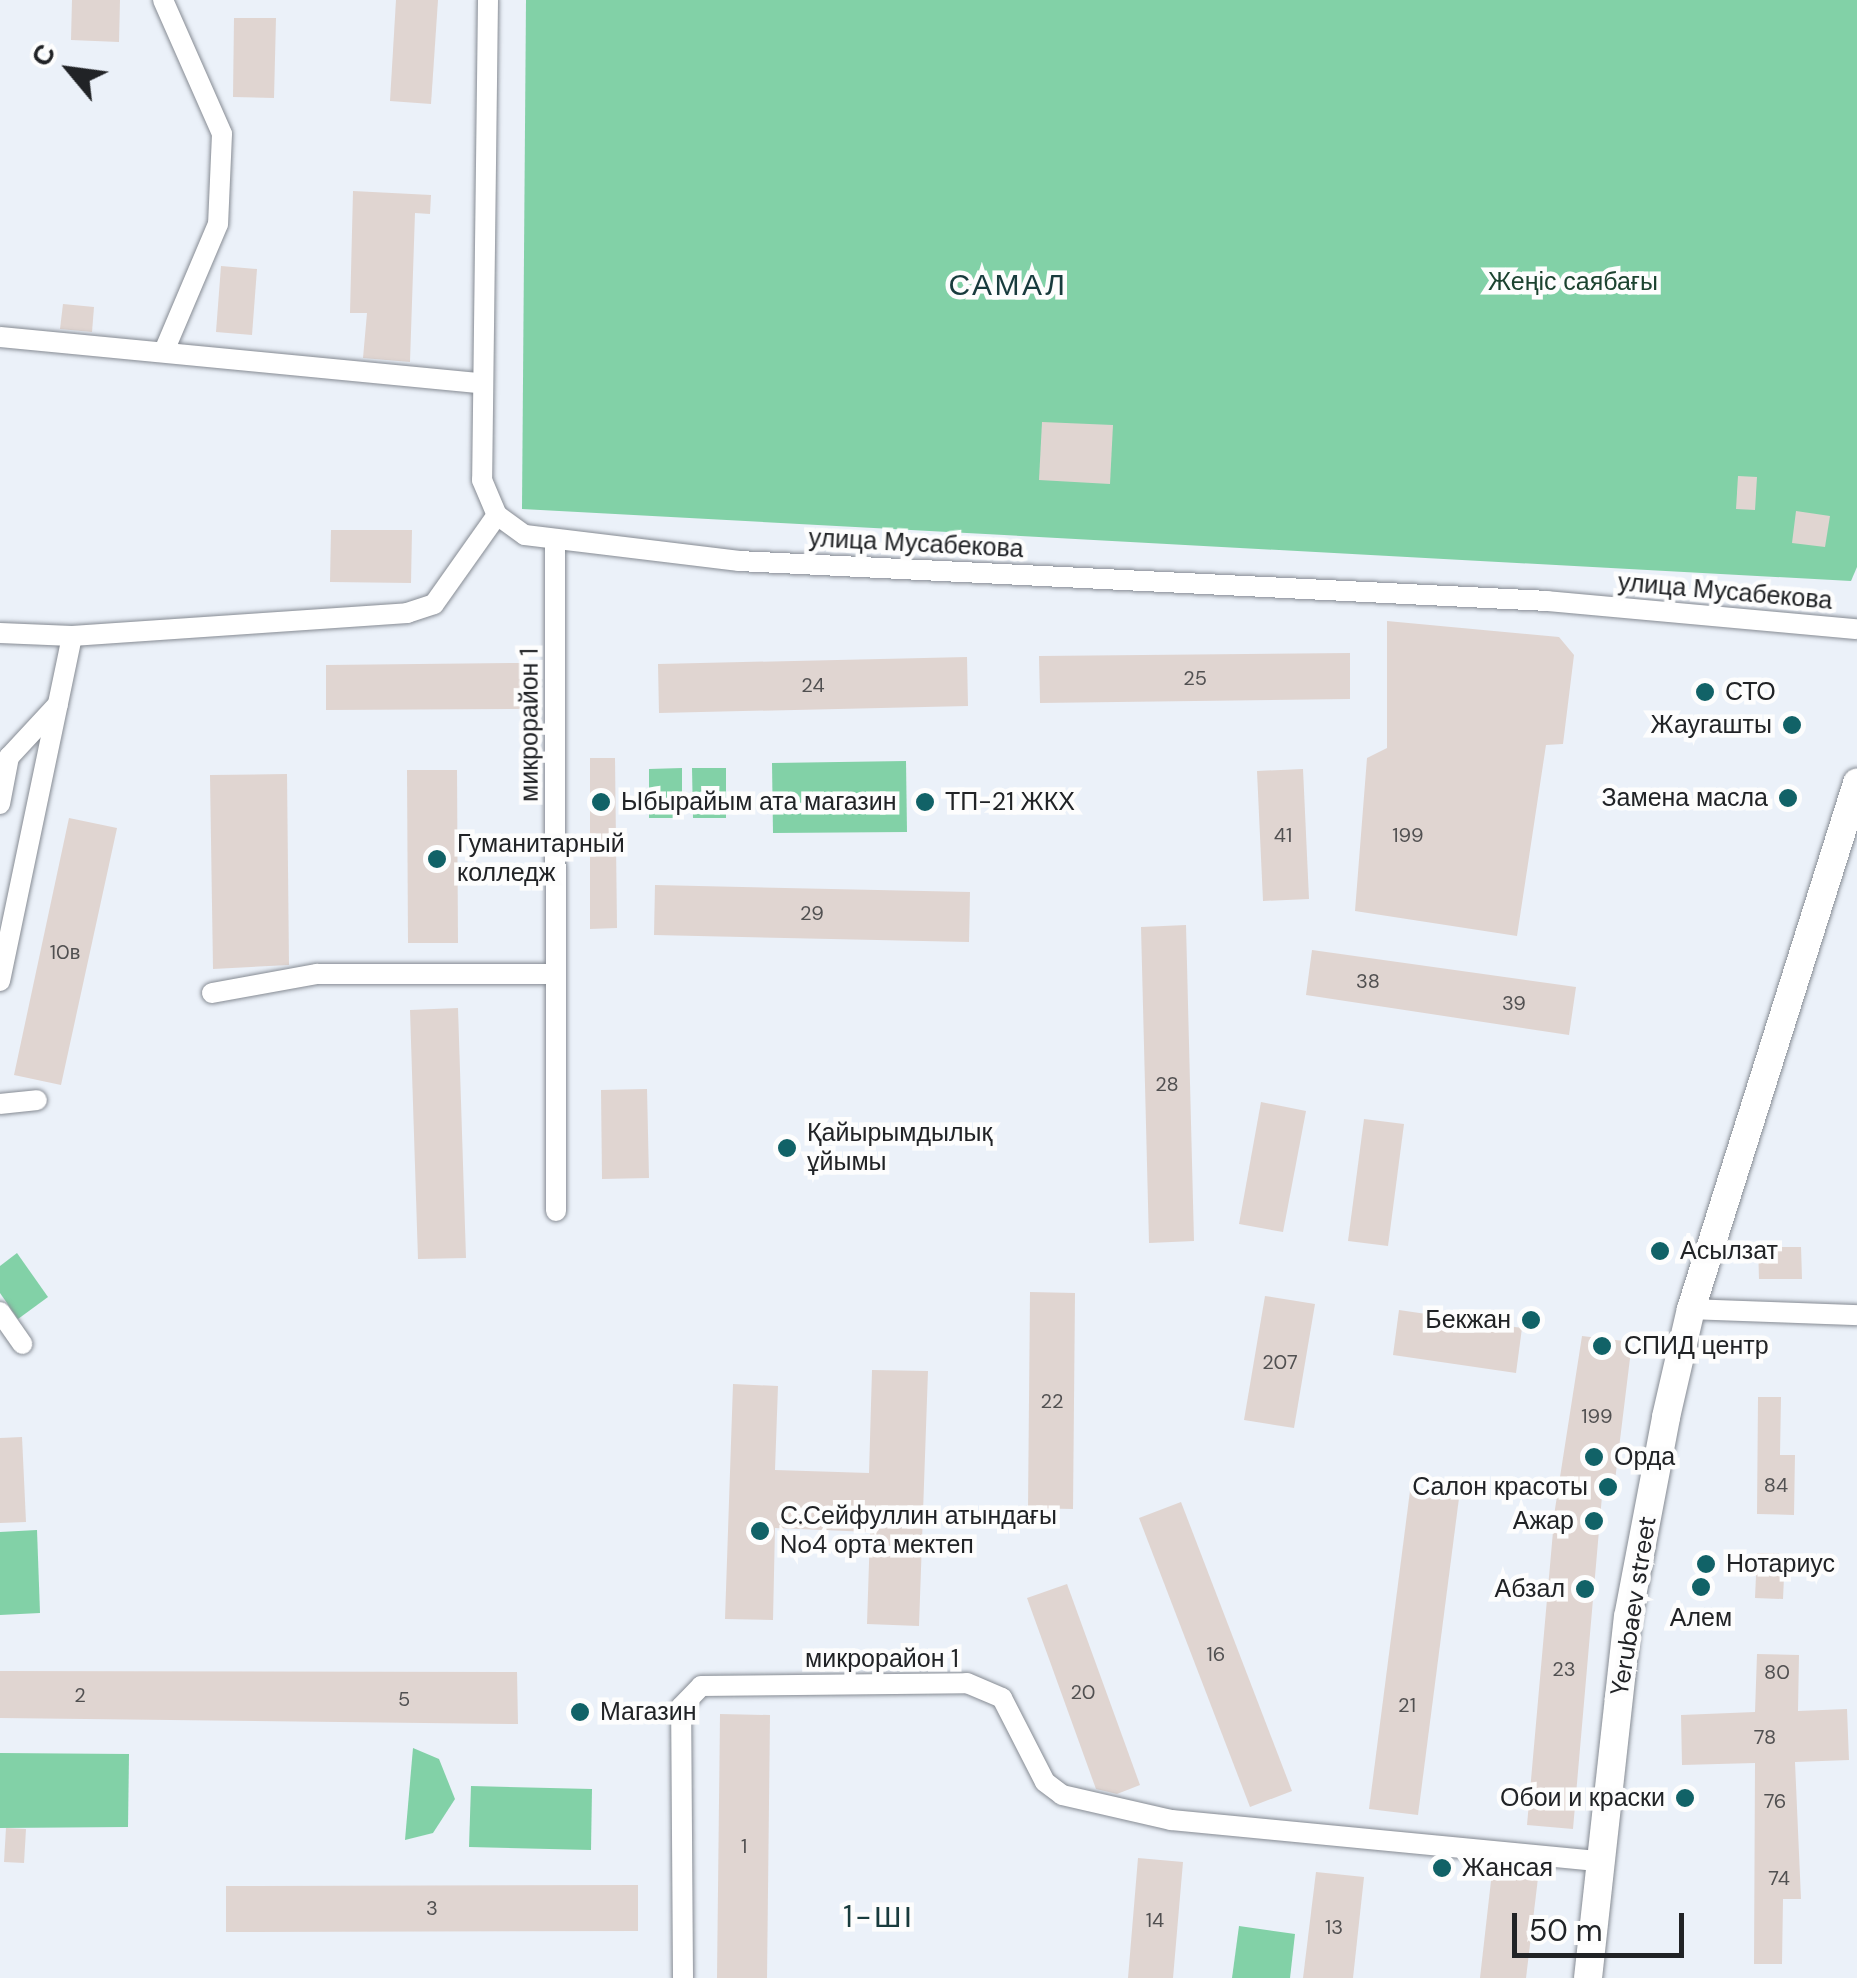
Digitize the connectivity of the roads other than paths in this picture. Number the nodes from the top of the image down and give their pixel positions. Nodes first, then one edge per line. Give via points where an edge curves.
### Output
1 (488, 0) edge
2 (166, 2) edge
3 (0, 337) edge
4 (165, 349) junction
5 (481, 383) junction
6 (497, 516) junction
7 (555, 540) junction
8 (1857, 629) edge
9 (0, 633) edge
10 (72, 636) junction
11 (60, 702) junction
12 (5, 761) edge
13 (1857, 782) edge
14 (0, 804) edge
15 (555, 974) junction
16 (0, 981) edge
17 (212, 992) dead end
18 (37, 1100) dead end
19 (0, 1104) edge
20 (556, 1212) dead end
21 (1690, 1309) junction
22 (0, 1312) edge
23 (1857, 1315) edge
24 (22, 1344) dead end
25 (1600, 1861) junction
26 (682, 1978) edge
27 (1588, 1978) edge

1 - 5 street
2 - 4 street via 222,134 218,224
3 - 4 street
4 - 5 street
5 - 6 street via 482,480
6 - 7 street, улица Мусабекова via 525,535
6 - 10 street via 434,604 407,613 179,623
7 - 8 street, улица Мусабекова via 738,561 1547,602
7 - 15 street, микрорайон 1
9 - 10 street
10 - 11 street
11 - 12 street
11 - 16 street
12 - 14 street
13 - 21 main road, Yerubaev street
15 - 17 street via 316,974
15 - 20 street, микрорайон 1
18 - 19 street
21 - 23 street
21 - 25 main road, Yerubaev street via 1628,1617
22 - 24 street
25 - 26 street, микрорайон 1 via 1171,1820 1062,1795 1045,1782 1002,1698 967,1683 701,1686 681,1707
25 - 27 main road, Yerubaev street

